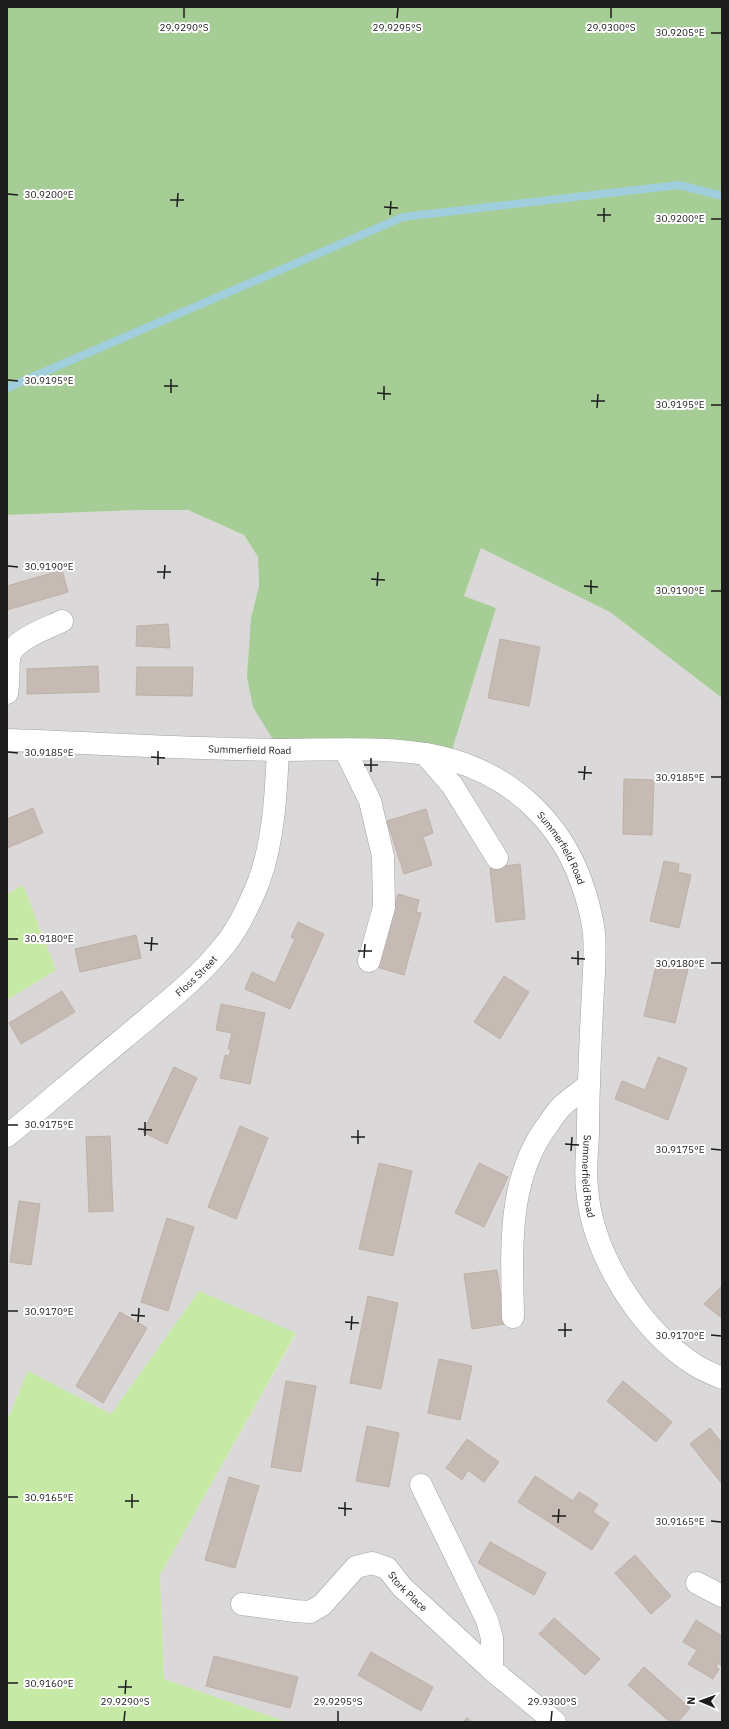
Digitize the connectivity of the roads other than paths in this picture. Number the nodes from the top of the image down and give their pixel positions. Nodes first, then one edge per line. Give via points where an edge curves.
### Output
1 (62, 621) dead end
2 (7, 693) edge
3 (7, 740) edge
4 (278, 750) junction
5 (345, 750) junction
6 (425, 754) junction
7 (497, 858) dead end
8 (369, 961) dead end
9 (589, 1085) junction
10 (7, 1136) edge
11 (513, 1317) dead end
12 (722, 1378) edge
13 (421, 1485) dead end
14 (697, 1583) dead end
15 (722, 1596) edge
16 (242, 1604) dead end
17 (492, 1670) junction
18 (555, 1722) edge

1 - 2 street via 12,648
3 - 4 street, Summerfield Road
4 - 5 street, Summerfield Road
4 - 10 street, Floss Street via 276,801 267,854 250,902 228,941 180,990
5 - 6 street, Summerfield Road
5 - 8 street via 370,801 383,856 384,907
6 - 7 street via 452,785
6 - 9 street, Summerfield Road via 451,759 493,776 515,791 537,808 562,841 576,868 589,903 594,932 595,964
9 - 11 street via 561,1107 539,1136 527,1159 517,1192 512,1226
9 - 12 street, Summerfield Road via 587,1189 593,1223 606,1258 623,1290 659,1336 697,1366
13 - 17 street via 488,1620 492,1638
14 - 15 street
16 - 17 street, Stork Place via 310,1612 322,1605 356,1567 372,1563 387,1568 402,1587
17 - 18 street, Stork Place

